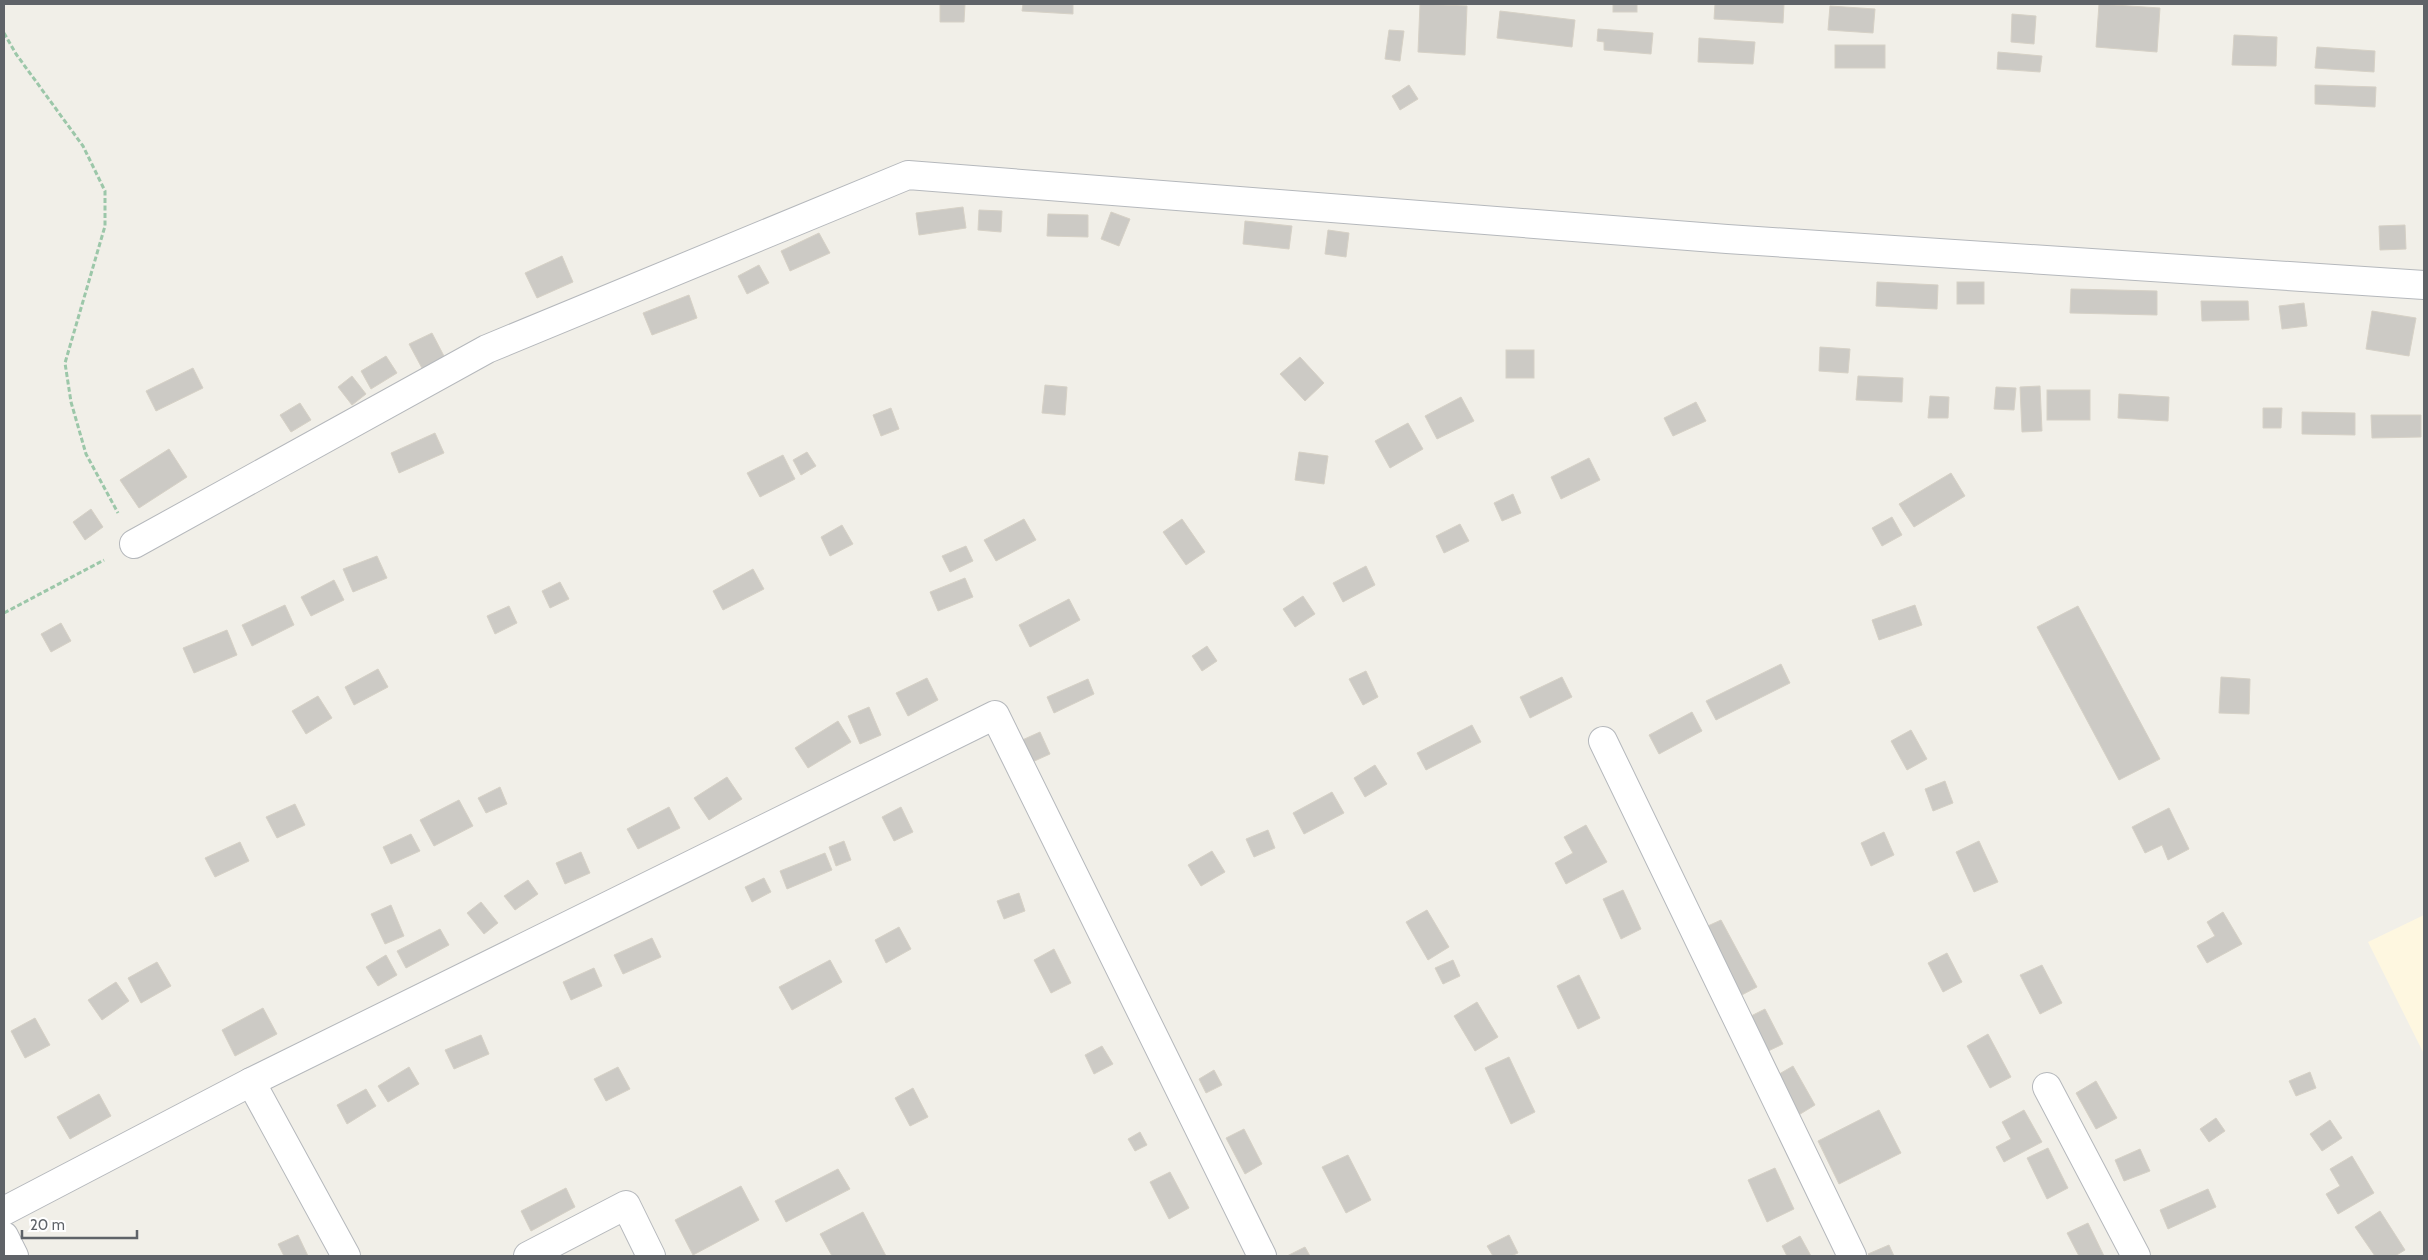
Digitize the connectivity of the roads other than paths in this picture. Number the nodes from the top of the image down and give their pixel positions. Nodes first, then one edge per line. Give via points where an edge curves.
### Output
1 (2424, 285) edge
2 (134, 544) road end
3 (1603, 741) dead end
4 (251, 1082) junction
5 (2046, 1087) dead end
6 (4, 1212) edge
7 (4, 1236) edge
8 (14, 1256) edge
9 (346, 1256) edge
10 (528, 1256) edge
11 (651, 1256) edge
12 (1262, 1256) edge
13 (1852, 1256) edge
14 (2136, 1256) edge

1 - 2 street via 1727,239 908,175 488,349
3 - 13 street
4 - 6 street
4 - 9 street
4 - 12 street via 995,715
5 - 14 street
7 - 8 street
10 - 11 street via 626,1205

